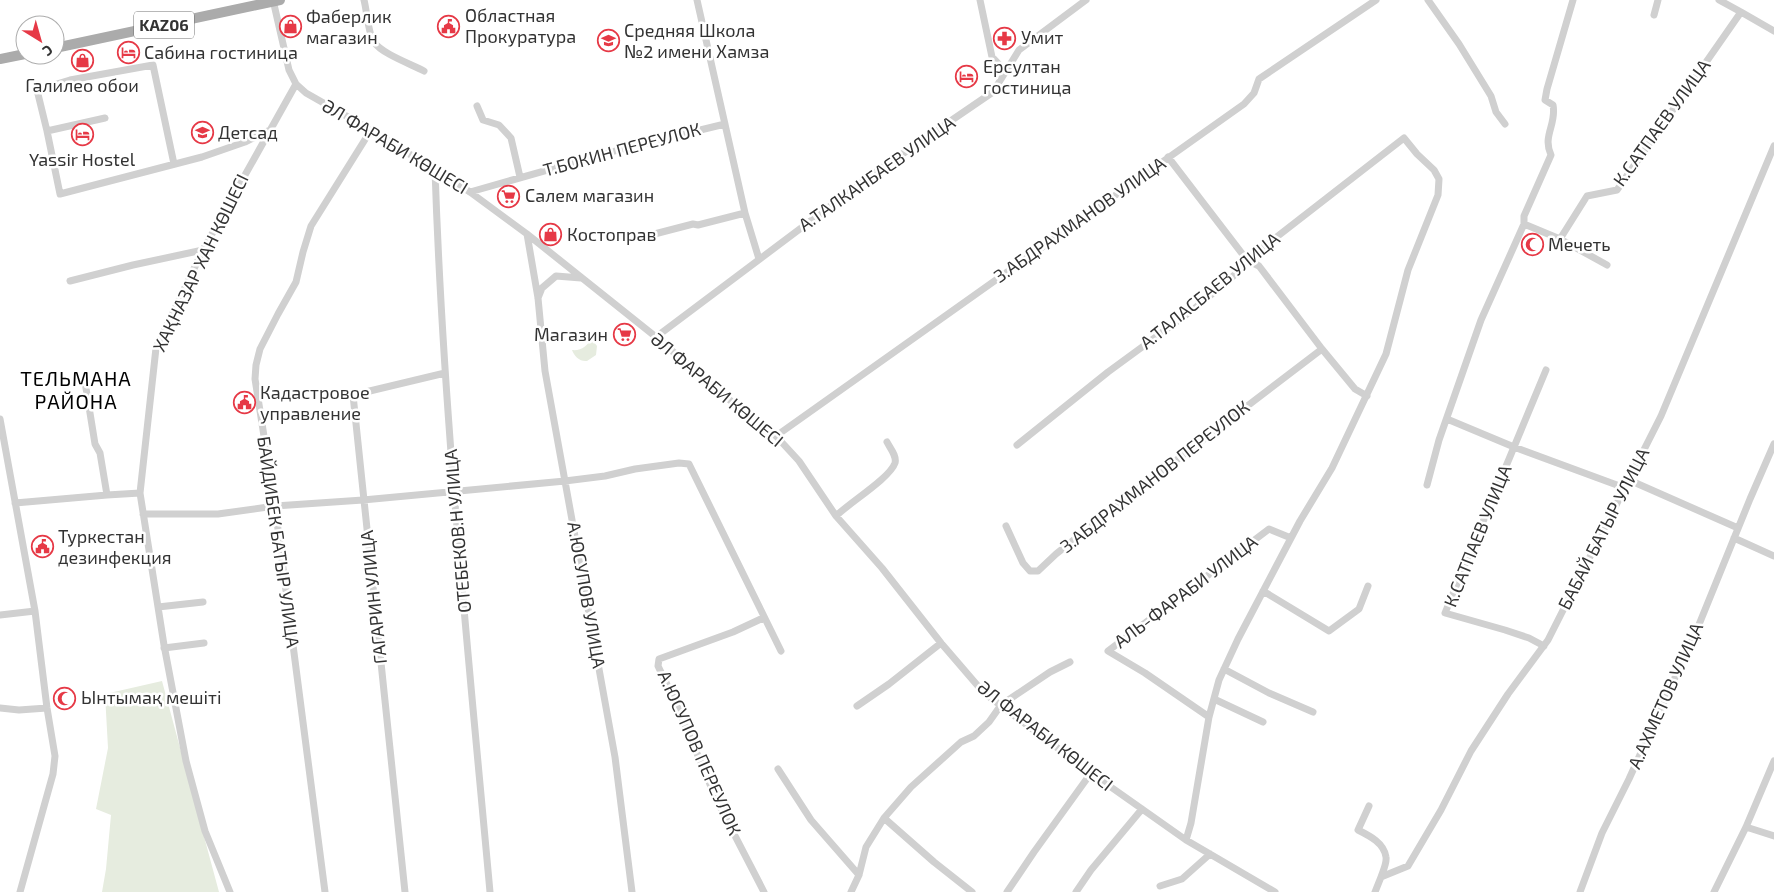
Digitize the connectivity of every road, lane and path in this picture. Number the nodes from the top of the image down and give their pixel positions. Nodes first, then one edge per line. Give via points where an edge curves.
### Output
1 (276, 0) edge
2 (364, 0) edge
3 (697, 0) edge
4 (980, 0) edge
5 (1086, 0) edge
6 (1376, 0) edge
7 (1428, 0) edge
8 (1573, 0) edge
9 (1658, 0) edge
10 (1718, 0) edge
11 (1741, 12) junction
12 (1654, 15) dead end
13 (1774, 31) edge
14 (65, 46) edge
15 (15, 56) edge
16 (0, 59) edge
17 (424, 71) dead end
18 (1005, 72) junction
19 (296, 84) junction
20 (477, 106) dead end
21 (105, 118) dead end
22 (725, 124) junction
23 (1505, 124) dead end
24 (371, 130) junction
25 (47, 131) junction
26 (268, 131) junction
27 (1774, 146) edge
28 (1168, 157) junction
29 (174, 164) junction
30 (435, 170) junction
31 (520, 177) junction
32 (470, 192) junction
33 (745, 213) junction
34 (1524, 224) junction
35 (527, 234) junction
36 (639, 238) dead end
37 (1560, 239) junction
38 (203, 250) junction
39 (758, 259) junction
40 (1247, 260) junction
41 (1607, 264) dead end
42 (582, 279) junction
43 (70, 281) dead end
44 (538, 298) junction
45 (656, 337) junction
46 (1322, 349) junction
47 (1546, 370) dead end
48 (446, 373) junction
49 (85, 382) dead end
50 (1367, 396) junction
51 (0, 419) edge
52 (1446, 419) junction
53 (776, 436) junction
54 (887, 442) dead end
55 (1774, 444) edge
56 (1017, 445) dead end
57 (1514, 447) junction
58 (1629, 480) junction
59 (565, 481) junction
60 (1427, 485) dead end
61 (1625, 488) junction
62 (454, 490) junction
63 (140, 493) junction
64 (107, 495) junction
65 (364, 500) junction
66 (15, 503) junction
67 (274, 506) junction
68 (143, 514) junction
69 (836, 516) junction
70 (1006, 526) dead end
71 (1738, 528) junction
72 (1291, 538) junction
73 (1734, 538) junction
74 (1774, 556) edge
75 (1368, 586) dead end
76 (1263, 591) junction
77 (203, 602) dead end
78 (158, 607) junction
79 (35, 611) junction
80 (0, 615) edge
81 (763, 618) junction
82 (204, 643) dead end
83 (940, 643) junction
84 (1544, 646) junction
85 (164, 648) junction
86 (781, 651) dead end
87 (1070, 662) dead end
88 (1224, 669) junction
89 (1214, 699) junction
90 (1001, 705) junction
91 (858, 706) dead end
92 (0, 708) edge
93 (47, 708) junction
94 (1312, 712) dead end
95 (1209, 717) junction
96 (1263, 722) dead end
97 (1774, 761) edge
98 (778, 769) dead end
99 (1091, 773) junction
100 (1369, 806) dead end
101 (1142, 809) junction
102 (884, 818) junction
103 (1746, 827) junction
104 (1774, 836) edge
105 (1186, 840) junction
106 (1210, 854) junction
107 (859, 875) junction
108 (1381, 877) junction
109 (1160, 886) dead end
110 (20, 892) edge
111 (230, 892) edge
112 (325, 892) edge
113 (405, 892) edge
114 (490, 892) edge
115 (632, 892) edge
116 (764, 892) edge
117 (851, 892) edge
118 (972, 892) edge
119 (1007, 892) edge
120 (1076, 892) edge
121 (1275, 892) edge
122 (1375, 892) edge
123 (1580, 892) edge
124 (1714, 892) edge

1 - 14 main road, KАZ06
1 - 19 street via 289,70
2 - 17 street via 374,42
3 - 22 street
4 - 18 street via 992,57
5 - 18 street, А.ТАЛКАНБАЕВ УЛИЦА via 1019,50
6 - 28 street, З.АБДРАХМАНОВ УЛИЦА via 1259,79 1254,93 1244,104
7 - 23 street via 1459,44
8 - 34 street via 1546,90 1545,100 1553,105 1555,113 1547,145 1551,154 1524,216
9 - 12 street
10 - 11 street
11 - 13 street
11 - 37 street, К.САТПАЕВ УЛИЦА via 1617,190 1587,196
15 - 16 main road
18 - 39 street, А.ТАЛКАНБАЕВ УЛИЦА via 993,92 873,174
19 - 24 street, ӘЛ ФАРАБИ КӨШЕСІ
19 - 26 street, ХАҚНАЗАР ХАН КӨШЕСІ
20 - 31 street via 484,120 499,125 511,138
21 - 25 street
22 - 31 street, Т.БОКИН ПЕРЕУЛОК
22 - 33 street
24 - 30 street, ӘЛ ФАРАБИ КӨШЕСІ
24 - 67 street, БАЙДИБЕК БАТЫР УЛИЦА via 311,226 296,282 260,349 255,378
25 - 29 street via 60,194
25 - 29 street via 37,90 70,80 153,65
26 - 29 street via 230,148
26 - 38 street, ХАҚНАЗАР ХАН КӨШЕСІ
27 - 58 street, БАБАЙ БАТЫР УЛИЦА via 1661,416
28 - 40 street
28 - 53 street, З.АБДРАХМАНОВ УЛИЦА
30 - 32 street, ӘЛ ФАРАБИ КӨШЕСІ
30 - 48 street, ОТЕБЕКОВ.Н УЛИЦА
31 - 32 street
32 - 35 street, ӘЛ ФАРАБИ КӨШЕСІ
33 - 36 street
33 - 39 street
34 - 37 street
34 - 52 street via 1481,320
35 - 42 street, ӘЛ ФАРАБИ КӨШЕСІ
35 - 44 street, А.ЮСУПОВ УЛИЦА
37 - 41 street
38 - 43 street
38 - 63 street, ХАҚНАЗАР ХАН КӨШЕСІ via 156,348
39 - 45 street, А.ТАЛКАНБАЕВ УЛИЦА
40 - 46 street via 1259,266
40 - 50 street, А.ТАЛАСБАЕВ УЛИЦА via 1404,138 1434,170 1440,179 1438,195 1408,270 1386,354
40 - 56 street, А.ТАЛАСБАЕВ УЛИЦА via 1238,272 1194,309
42 - 44 street via 556,276 542,288
42 - 45 street, ӘЛ ФАРАБИ КӨШЕСІ
44 - 59 street, А.ЮСУПОВ УЛИЦА via 545,371
45 - 53 street, ӘЛ ФАРАБИ КӨШЕСІ
46 - 50 street via 1355,389
46 - 70 street, З.АБДРАХМАНОВ ПЕРЕУЛОК via 1119,504 1038,571 1030,571 1023,562
47 - 57 street, К.САТПАЕВ УЛИЦА
48 - 62 street, ОТЕБЕКОВ.Н УЛИЦА
48 - 65 street, ГАГАРИН УЛИЦА via 353,395
49 - 64 street
50 - 72 street, АЛЬ-ФАРАБИ УЛИЦА via 1332,468
51 - 66 street
52 - 57 street, К.САТПАЕВ УЛИЦА
52 - 60 street
53 - 69 street, ӘЛ ФАРАБИ КӨШЕСІ via 799,461
54 - 69 street via 895,457 895,465
55 - 71 street, А.АХМЕТОВ УЛИЦА
57 - 61 street
57 - 84 street, К.САТПАЕВ УЛИЦА via 1445,613 1529,638
58 - 61 street, БАБАЙ БАТЫР УЛИЦА
58 - 71 street
59 - 62 street
59 - 81 street via 680,462 689,464
59 - 115 street, А.ЮСУПОВ УЛИЦА via 615,757
61 - 84 street, БАБАЙ БАТЫР УЛИЦА
62 - 65 street
62 - 114 street, ОТЕБЕКОВ.Н УЛИЦА
63 - 64 street
63 - 68 street, ХАҚНАЗАР ХАН КӨШЕСІ
64 - 66 street
65 - 67 street
65 - 113 street, ГАГАРИН УЛИЦА
66 - 79 street
67 - 68 street via 218,514
67 - 112 street, БАЙДИБЕК БАТЫР УЛИЦА
68 - 78 street, ХАҚНАЗАР ХАН КӨШЕСІ
69 - 83 street, ӘЛ ФАРАБИ КӨШЕСІ via 882,568
71 - 73 street, А.АХМЕТОВ УЛИЦА
72 - 76 street, АЛЬ-ФАРАБИ УЛИЦА
72 - 95 street, АЛЬ-ФАРАБИ УЛИЦА via 1269,529 1108,651 1145,672
73 - 74 street
73 - 123 street, А.АХМЕТОВ УЛИЦА via 1698,627 1602,833
75 - 76 street via 1359,609 1330,631
76 - 88 street, АЛЬ-ФАРАБИ УЛИЦА
77 - 78 street
78 - 85 street, ХАҚНАЗАР ХАН КӨШЕСІ
79 - 80 street
79 - 93 street
81 - 86 street
81 - 116 street, А.ЮСУПОВ ПЕРЕУЛОК via 660,659 658,666 717,801
82 - 85 street
83 - 90 street, ӘЛ ФАРАБИ КӨШЕСІ via 984,692
83 - 91 street
84 - 108 street, БАБАЙ БАТЫР УЛИЦА via 1471,751 1408,866
85 - 111 street, ХАҚНАЗАР ХАН КӨШЕСІ via 186,761 206,831
87 - 90 street
88 - 89 street, АЛЬ-ФАРАБИ УЛИЦА
88 - 94 street
89 - 95 street, АЛЬ-ФАРАБИ УЛИЦА
89 - 96 street
90 - 99 street, ӘЛ ФАРАБИ КӨШЕСІ
90 - 102 street via 989,722 974,736 961,742 911,787
92 - 93 street
93 - 110 street via 55,756 54,774
95 - 105 street, АЛЬ-ФАРАБИ УЛИЦА
97 - 103 street
98 - 107 street via 811,820
99 - 101 street, ӘЛ ФАРАБИ КӨШЕСІ
99 - 119 street
100 - 108 street via 1358,830 1382,846 1387,858
101 - 105 street, ӘЛ ФАРАБИ КӨШЕСІ
101 - 120 street
102 - 107 street via 866,846
102 - 118 street
103 - 104 street
103 - 124 street
105 - 106 street, ӘЛ ФАРАБИ КӨШЕСІ
106 - 109 street via 1182,878
106 - 121 street, ӘЛ ФАРАБИ КӨШЕСІ
107 - 117 street
108 - 122 street

